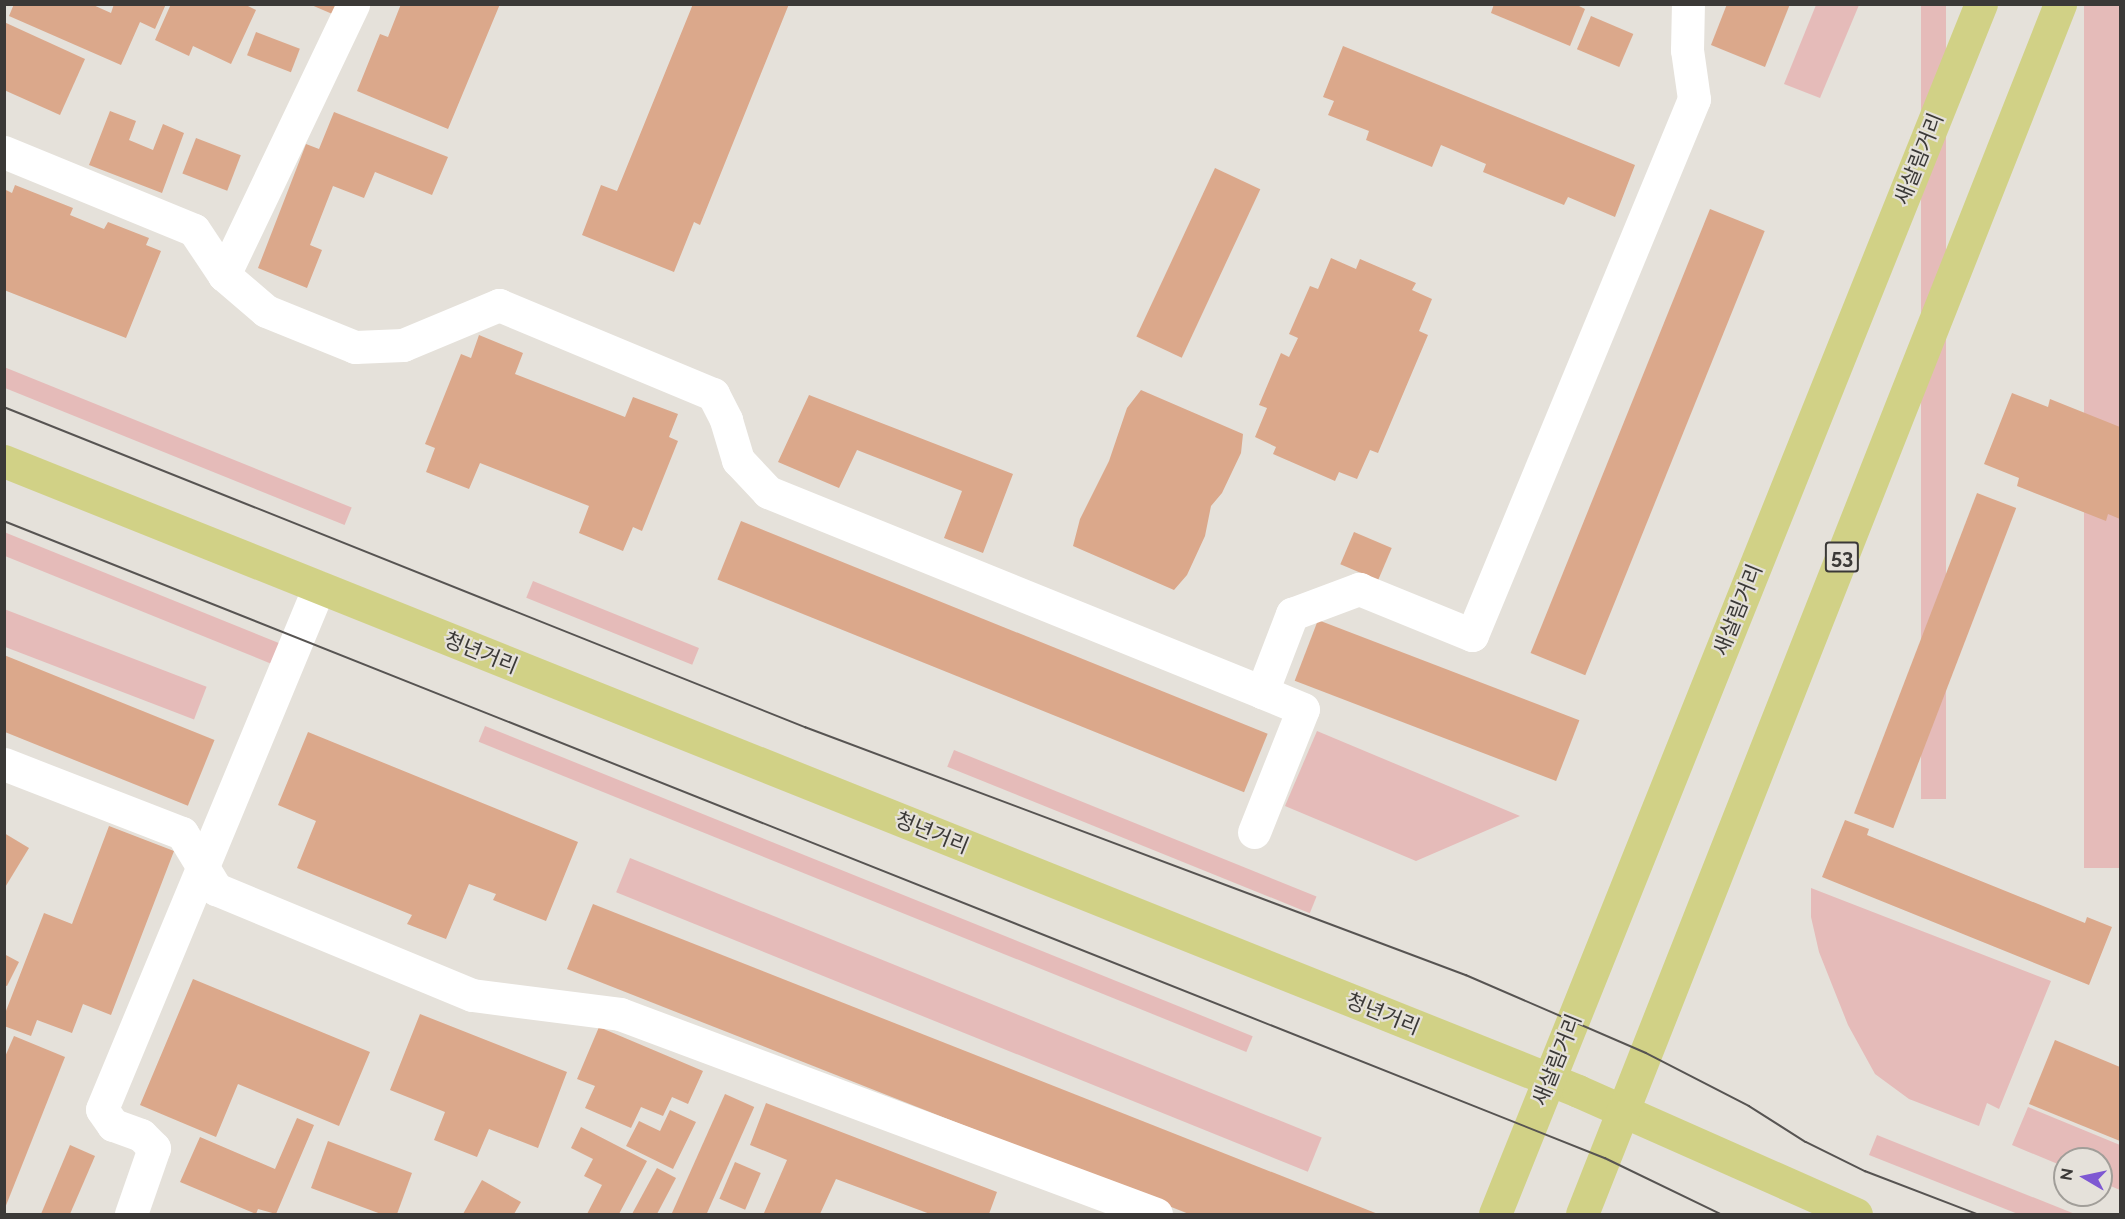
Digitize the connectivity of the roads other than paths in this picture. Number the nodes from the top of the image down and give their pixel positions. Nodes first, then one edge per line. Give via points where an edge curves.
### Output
1 (353, 4) edge
2 (1688, 4) edge
3 (1981, 4) edge
4 (2060, 4) edge
5 (4, 152) edge
6 (224, 275) junction
7 (4, 461) edge
8 (319, 587) junction
9 (1262, 692) junction
10 (4, 764) edge
11 (1254, 832) dead end
12 (202, 868) junction
13 (1548, 1080) junction
14 (1623, 1110) junction
15 (130, 1215) edge
16 (1156, 1215) edge
17 (1495, 1215) edge
18 (1582, 1215) edge
19 (1856, 1215) edge

1 - 6 street
2 - 9 street via 1687,50 1694,99 1472,635 1359,589 1292,614
3 - 13 main road, 새살림거리
4 - 14 main road, 53
5 - 6 street via 194,230
6 - 9 street via 266,311 355,347 403,345 499,306 713,394 738,460 768,492
7 - 8 main road, 청년거리
8 - 12 street
8 - 13 main road, 청년거리
9 - 11 street via 1303,709
10 - 12 street via 182,833
12 - 15 street via 102,1109 113,1125 141,1135 154,1148
12 - 16 street via 216,889 472,995 620,1014
13 - 14 main road, 청년거리
13 - 17 main road, 새살림거리
14 - 18 main road
14 - 19 main road, 청년거리

